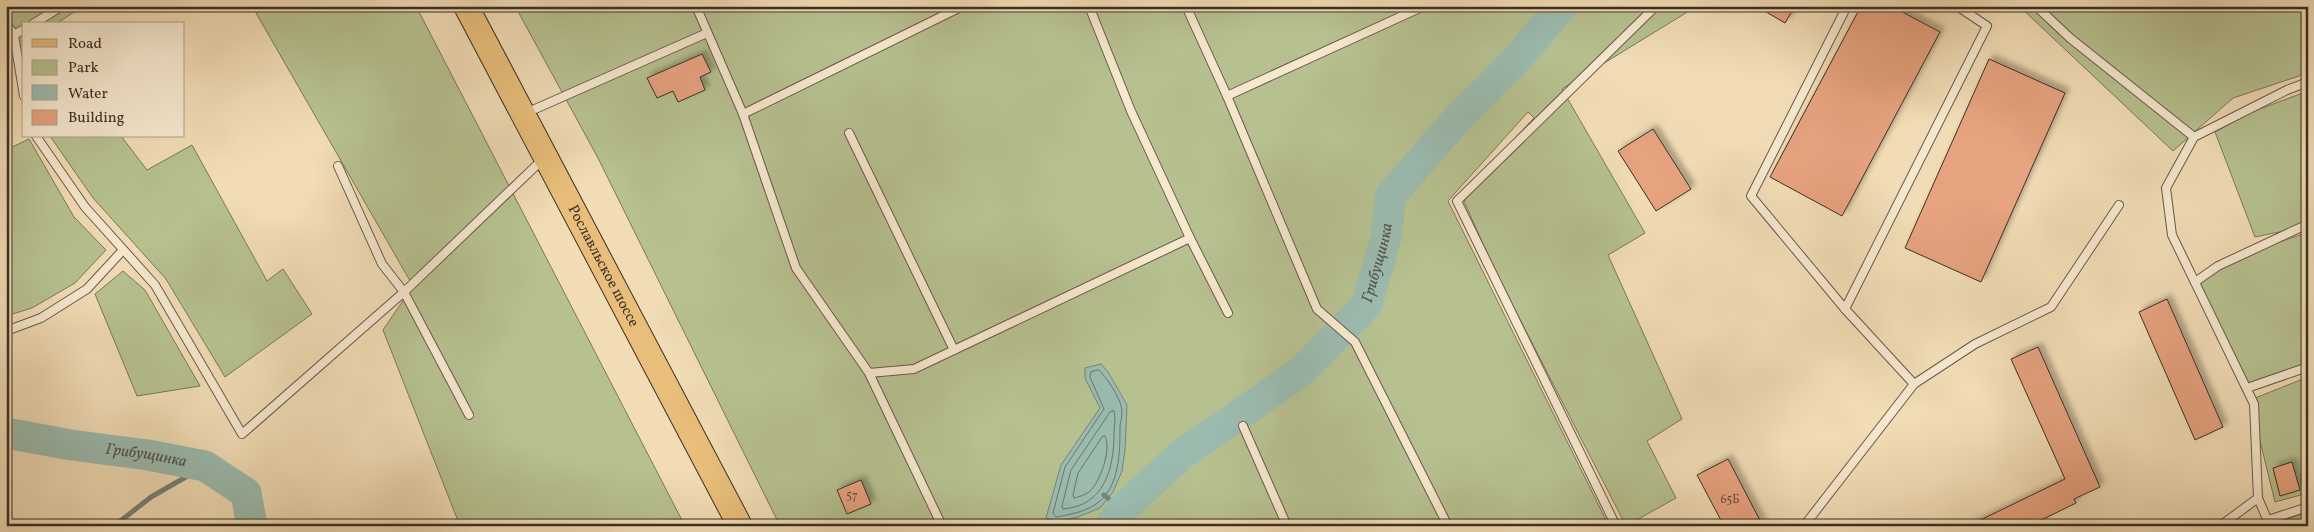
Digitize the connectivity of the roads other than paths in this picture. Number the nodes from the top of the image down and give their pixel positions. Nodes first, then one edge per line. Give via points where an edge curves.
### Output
1 (62, 6) edge
2 (466, 6) edge
3 (696, 6) edge
4 (963, 6) edge
5 (1089, 6) edge
6 (1186, 6) edge
7 (1424, 6) edge
8 (1656, 6) edge
9 (1847, 6) edge
10 (1957, 6) edge
11 (2036, 6) edge
12 (6, 22) edge
13 (36, 22) edge
14 (22, 30) edge
15 (707, 33) junction
16 (14, 35) junction
17 (2308, 82) edge
18 (22, 84) edge
19 (1227, 96) junction
20 (743, 114) junction
21 (524, 115) junction
22 (850, 133) dead end
23 (2194, 137) junction
24 (37, 138) edge
25 (546, 157) junction
26 (338, 166) dead end
27 (2119, 205) dead end
28 (2308, 224) edge
29 (1190, 238) junction
30 (123, 250) junction
31 (2195, 282) junction
32 (404, 292) junction
33 (1845, 310) junction
34 (1228, 313) dead end
35 (6, 331) edge
36 (954, 350) junction
37 (2308, 367) edge
38 (869, 372) junction
39 (1914, 384) junction
40 (2247, 388) junction
41 (469, 415) dead end
42 (1243, 426) dead end
43 (2258, 498) junction
44 (2308, 507) edge
45 (2269, 523) edge
46 (740, 526) edge
47 (942, 526) edge
48 (1287, 526) edge
49 (1448, 526) edge
50 (1616, 526) edge
51 (1804, 526) edge
52 (2220, 526) edge

1 - 13 lane
2 - 21 main road, Рославльское шоссе
3 - 15 lane
4 - 20 lane
5 - 29 lane via 1131,111
6 - 19 lane
7 - 19 lane
8 - 50 lane via 1457,201
9 - 33 lane via 1750,196
10 - 33 lane via 1987,26
11 - 23 lane via 2070,38
12 - 16 lane
14 - 16 lane
15 - 20 lane
15 - 21 lane
16 - 18 lane
17 - 23 lane
19 - 49 lane via 1317,309 1354,342
20 - 38 lane via 796,268
21 - 25 main road, Рославльское шоссе
22 - 36 lane
23 - 31 lane via 2166,188 2172,235
24 - 30 lane via 85,207
25 - 32 lane
25 - 46 main road, Рославльское шоссе
26 - 32 lane via 382,264
27 - 39 lane via 2051,306 1975,344
28 - 31 lane via 2218,266
29 - 34 lane
29 - 36 lane
30 - 32 lane via 155,285 242,434
30 - 35 lane via 87,289 41,318
31 - 40 lane
32 - 41 lane
33 - 39 lane
36 - 38 lane via 914,369
37 - 40 lane
38 - 47 lane
39 - 51 lane
40 - 43 lane via 2254,404
42 - 48 lane
43 - 45 lane
43 - 52 lane
44 - 45 lane

